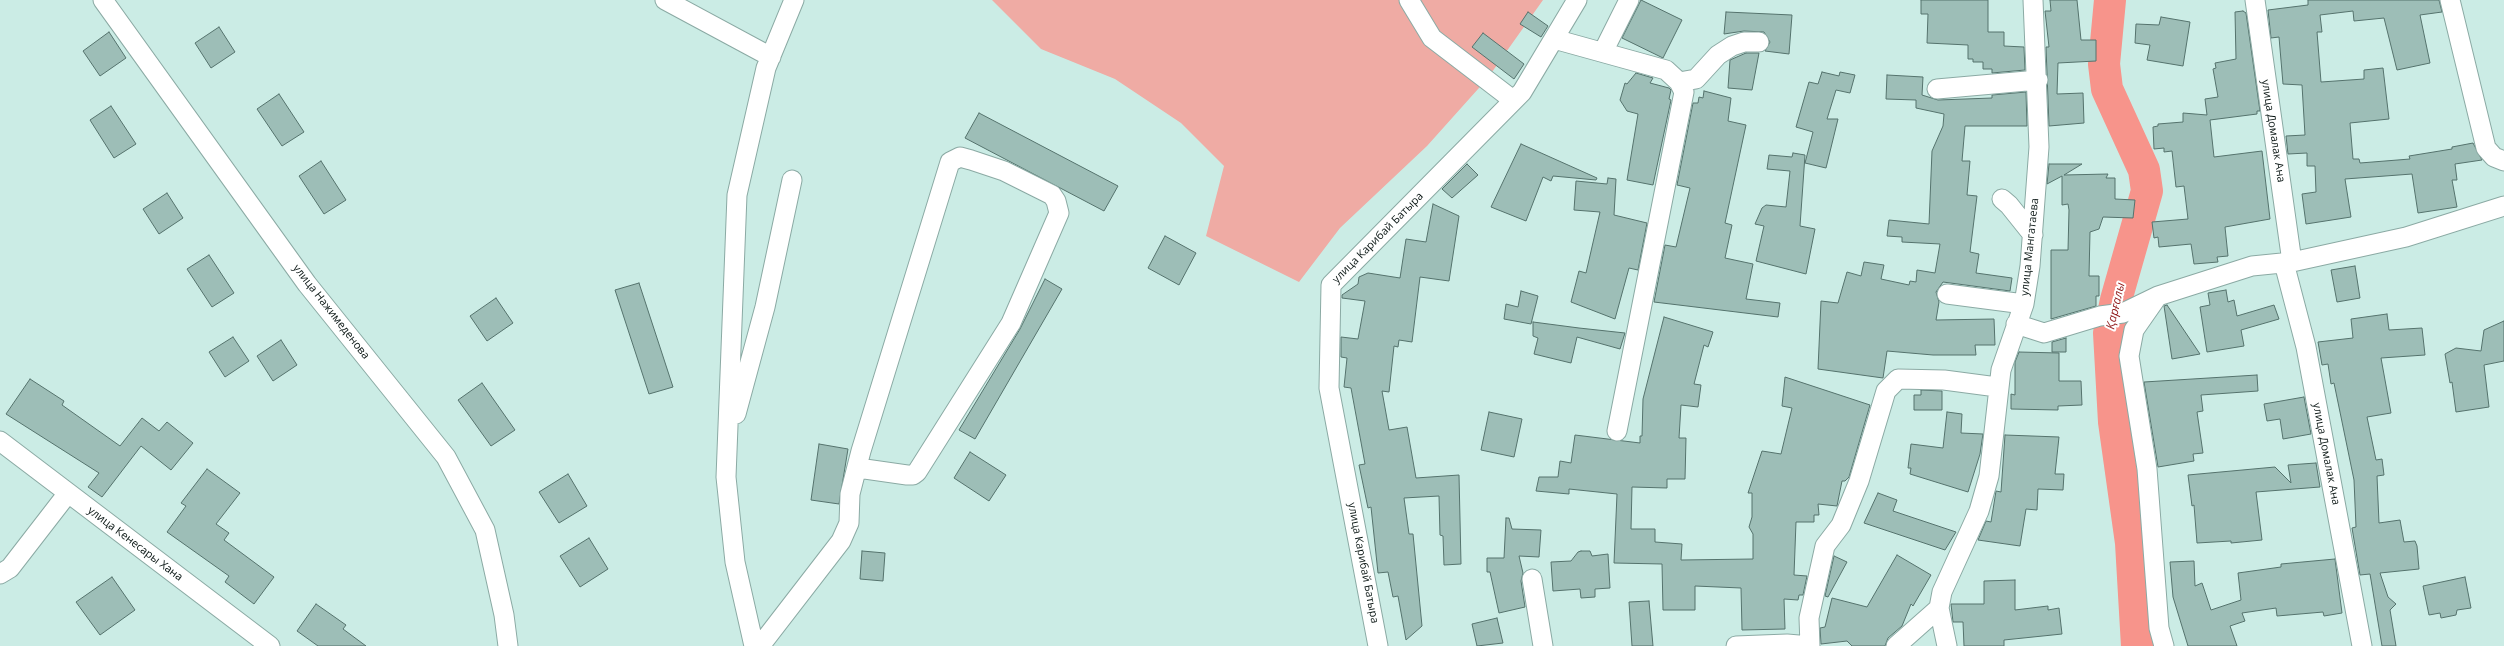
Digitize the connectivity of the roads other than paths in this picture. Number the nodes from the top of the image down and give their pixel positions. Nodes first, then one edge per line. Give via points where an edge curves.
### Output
1 (103, 0) edge
2 (665, 0) edge
3 (794, 0) edge
4 (1409, 0) edge
5 (1577, 0) edge
6 (1629, 0) edge
7 (2033, 0) edge
8 (2255, 0) edge
9 (2450, 0) edge
10 (1554, 39) junction
11 (1759, 42) dead end
12 (1603, 52) junction
13 (771, 57) junction
14 (2038, 80) junction
15 (1679, 82) junction
16 (1938, 89) dead end
17 (1513, 100) junction
18 (2504, 161) edge
19 (792, 180) dead end
20 (2002, 199) dead end
21 (2504, 206) edge
22 (2033, 235) junction
23 (2288, 263) junction
24 (1947, 294) dead end
25 (2158, 296) junction
26 (2024, 304) junction
27 (2016, 324) junction
28 (1998, 387) junction
29 (1618, 431) dead end
30 (0, 441) edge
31 (728, 447) junction
32 (858, 468) junction
33 (68, 493) junction
34 (0, 574) edge
35 (1532, 579) dead end
36 (1939, 608) junction
37 (270, 646) edge
38 (508, 646) edge
39 (754, 646) edge
40 (760, 646) edge
41 (1378, 646) edge
42 (1543, 646) edge
43 (1736, 646) edge
44 (1810, 646) edge
45 (1896, 646) edge
46 (1947, 646) edge
47 (2164, 646) edge
48 (2362, 646) edge

1 - 38 street, улица Нажимеденова via 307,284 446,458 485,530 504,615
2 - 13 street
3 - 13 street
4 - 17 street via 1432,38
5 - 10 street, улица Карибай Батыра
6 - 12 street
7 - 14 street, улица Мангатаева
8 - 23 street, улица Домалак Ана
9 - 18 street via 2486,148 2494,157
10 - 12 street
10 - 17 street, улица Карибай Батыра via 1522,92
11 - 15 street via 1744,42 1732,46 1713,60 1696,79
12 - 15 street via 1666,70
13 - 31 street via 766,68 737,195
14 - 16 street
14 - 22 street, улица Мангатаева via 2039,147
15 - 29 street via 1684,92
17 - 41 street, улица Карибай Батыра via 1331,285 1329,388
19 - 31 street via 765,307
20 - 22 street
21 - 23 street via 2406,237
22 - 26 street, улица Мангатаева
23 - 25 street via 2252,266
23 - 48 street, улица Домалак Ана
24 - 26 street
25 - 27 street via 2123,313 2100,316 2044,332
25 - 47 street via 2134,330 2129,356 2147,469 2159,628
26 - 27 street, улица Мангатаева
27 - 28 street, улица Мангатаева
28 - 36 street, улица Мангатаева via 1987,483 1979,511 1942,592
28 - 44 street via 1944,380 1898,379 1886,391 1859,481 1841,525 1825,546 1809,618
30 - 33 street, улица Кенесары Хана
31 - 39 street via 726,477 735,562
32 - 32 street via 861,451 950,162 960,158 971,160 1004,172 1052,195 1059,213 1011,323 917,472 907,475
32 - 40 street via 850,494 849,523 841,541
33 - 34 street via 10,568
33 - 37 street, улица Кенесары Хана
35 - 42 street
36 - 45 street
36 - 46 street, улица Мангатаева
43 - 44 street

